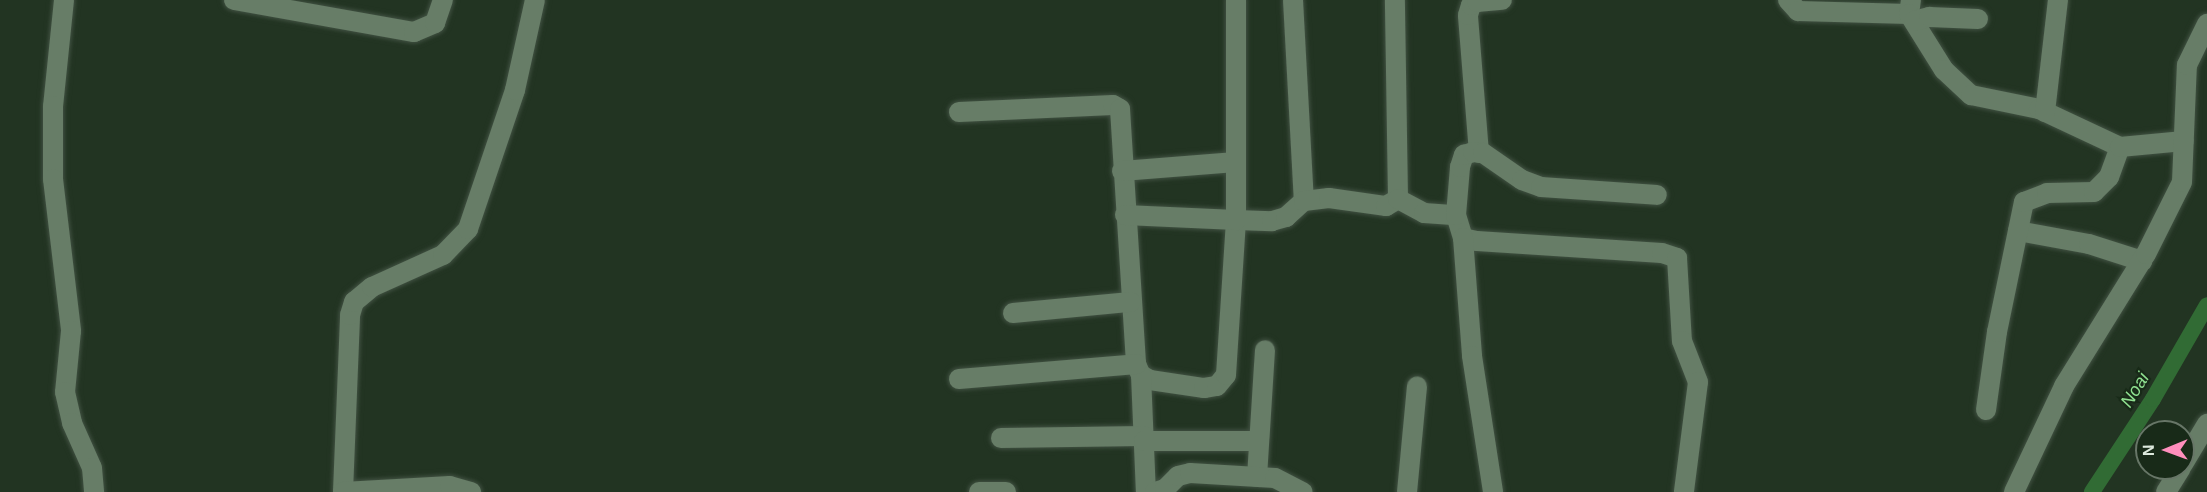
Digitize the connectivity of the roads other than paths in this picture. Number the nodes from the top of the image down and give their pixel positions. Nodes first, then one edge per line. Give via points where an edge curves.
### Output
1 (64, 0) edge
2 (234, 0) edge
3 (443, 0) edge
4 (535, 0) edge
5 (1236, 0) edge
6 (1395, 0) edge
7 (1502, 0) edge
8 (1788, 0) edge
9 (2058, 0) edge
10 (1299, 1) edge
11 (1482, 1) edge
12 (1854, 6) edge
13 (1911, 12) edge
14 (1978, 19) dead end
15 (2207, 24) edge
16 (959, 112) dead end
17 (2045, 112) junction
18 (2184, 141) junction
19 (2120, 147) junction
20 (1479, 153) junction
21 (1236, 162) junction
22 (1122, 171) junction
23 (1657, 195) dead end
24 (1398, 200) junction
25 (1304, 201) junction
26 (1125, 215) junction
27 (1456, 215) junction
28 (1236, 220) junction
29 (2018, 231) junction
30 (1463, 238) junction
31 (2142, 261) junction
32 (1130, 302) junction
33 (1013, 313) dead end
34 (1264, 351) dead end
35 (1138, 370) junction
36 (959, 379) dead end
37 (1418, 386) dead end
38 (1986, 410) dead end
39 (2207, 424) edge
40 (1001, 438) dead end
41 (1144, 438) junction
42 (1259, 441) junction
43 (2195, 444) edge
44 (1257, 477) junction
45 (94, 492) edge
46 (343, 492) edge
47 (471, 492) edge
48 (979, 492) edge
49 (1006, 492) edge
50 (1146, 492) edge
51 (1155, 492) edge
52 (1303, 492) edge
53 (1407, 492) edge
54 (1493, 492) edge
55 (1684, 492) edge
56 (2014, 492) edge

1 - 45 street via 53,106 53,179 71,332 65,392 72,423 92,468
2 - 3 street via 414,32 435,23
4 - 46 street via 515,90 468,230 443,255 372,287 354,302 350,315
5 - 21 street
6 - 24 street
7 - 11 street
8 - 12 street via 1798,11
9 - 17 street
10 - 25 street
11 - 20 street via 1471,5 1468,15
12 - 13 street
13 - 14 street via 1929,17
13 - 17 street via 1958,86 1971,95
15 - 18 street via 2187,65
16 - 22 street via 1113,105 1123,117
17 - 19 street
18 - 19 street
18 - 31 street via 2182,182
19 - 29 street via 2102,188 2094,192 2033,196 2024,202
20 - 23 street via 1541,187
20 - 27 street via 1464,155
21 - 22 street
21 - 28 street
22 - 26 street
24 - 25 street via 1386,206 1329,198
24 - 27 street via 1424,213
25 - 28 street via 1286,217 1272,221
26 - 28 street
26 - 32 street
27 - 30 street
28 - 35 street via 1226,375 1217,386 1204,388 1150,381
29 - 31 street via 2079,242
29 - 38 street
30 - 54 street via 1472,356
30 - 55 street via 1504,245 1677,258 1682,341 1698,382
31 - 56 street via 2064,386
32 - 33 street
32 - 35 street
34 - 42 street
35 - 36 street
35 - 41 street
37 - 53 street
39 - 43 street
40 - 41 street
41 - 42 street
41 - 50 street
42 - 44 street
44 - 51 street via 1190,473 1178,476 1165,489
44 - 52 street via 1275,478
46 - 47 street via 450,486
48 - 49 street

